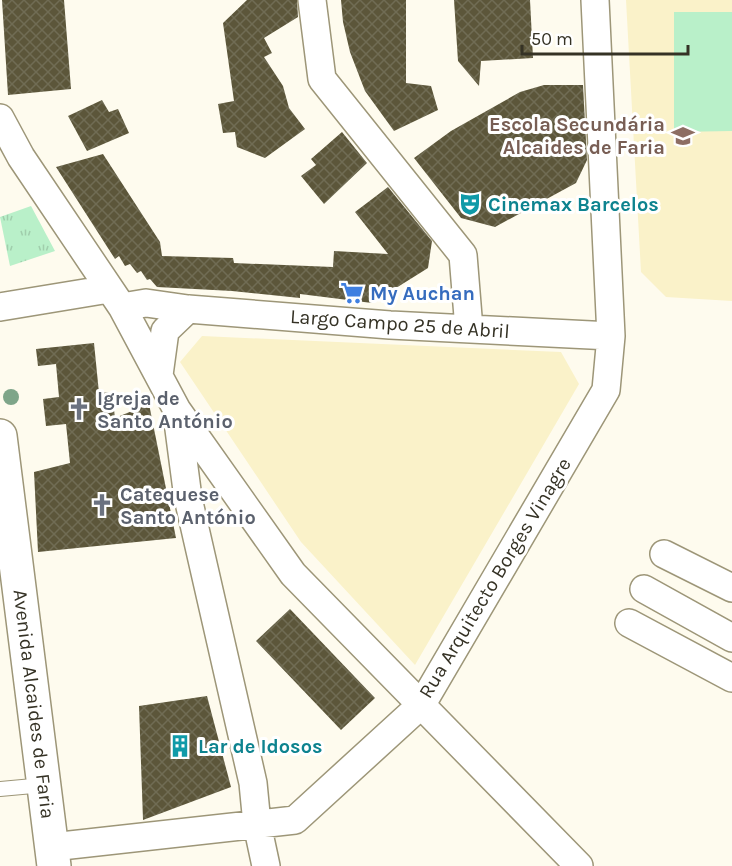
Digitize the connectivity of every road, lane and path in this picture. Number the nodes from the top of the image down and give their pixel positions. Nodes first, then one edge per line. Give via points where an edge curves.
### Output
1 (312, 0) edge
2 (595, 0) edge
3 (0, 118) edge
4 (116, 298) junction
5 (0, 307) edge
6 (188, 309) junction
7 (469, 329) junction
8 (611, 336) junction
9 (159, 375) junction
10 (177, 410) junction
11 (0, 436) edge
12 (664, 554) dead end
13 (732, 588) edge
14 (644, 589) dead end
15 (630, 623) dead end
16 (732, 638) edge
17 (732, 678) edge
18 (422, 704) junction
19 (44, 784) junction
20 (0, 789) edge
21 (257, 824) junction
22 (53, 856) edge
23 (266, 866) edge
24 (579, 866) edge

1 - 7 street via 322,79 464,255
2 - 8 street, Rua Arquitecto Borges Vinagre
3 - 4 street via 21,157
4 - 5 street, Largo Campo 25 de Abril
4 - 6 street, Largo Campo 25 de Abril
4 - 9 street
6 - 7 street, Largo Campo 25 de Abril
6 - 9 street via 165,331
7 - 8 street, Largo Campo 25 de Abril
8 - 18 street, Rua Arquitecto Borges Vinagre via 606,390
9 - 10 street
10 - 18 street via 293,574
10 - 21 street via 188,498 253,783
11 - 19 street, Avenida Alcaides de Faria
12 - 13 street
14 - 16 street
15 - 17 street
18 - 21 street, Rua Arquitecto Borges Vinagre via 295,820
18 - 24 street
19 - 20 lane
19 - 22 street, Avenida Alcaides de Faria
21 - 22 street, Rua Arquitecto Borges Vinagre
21 - 23 street

